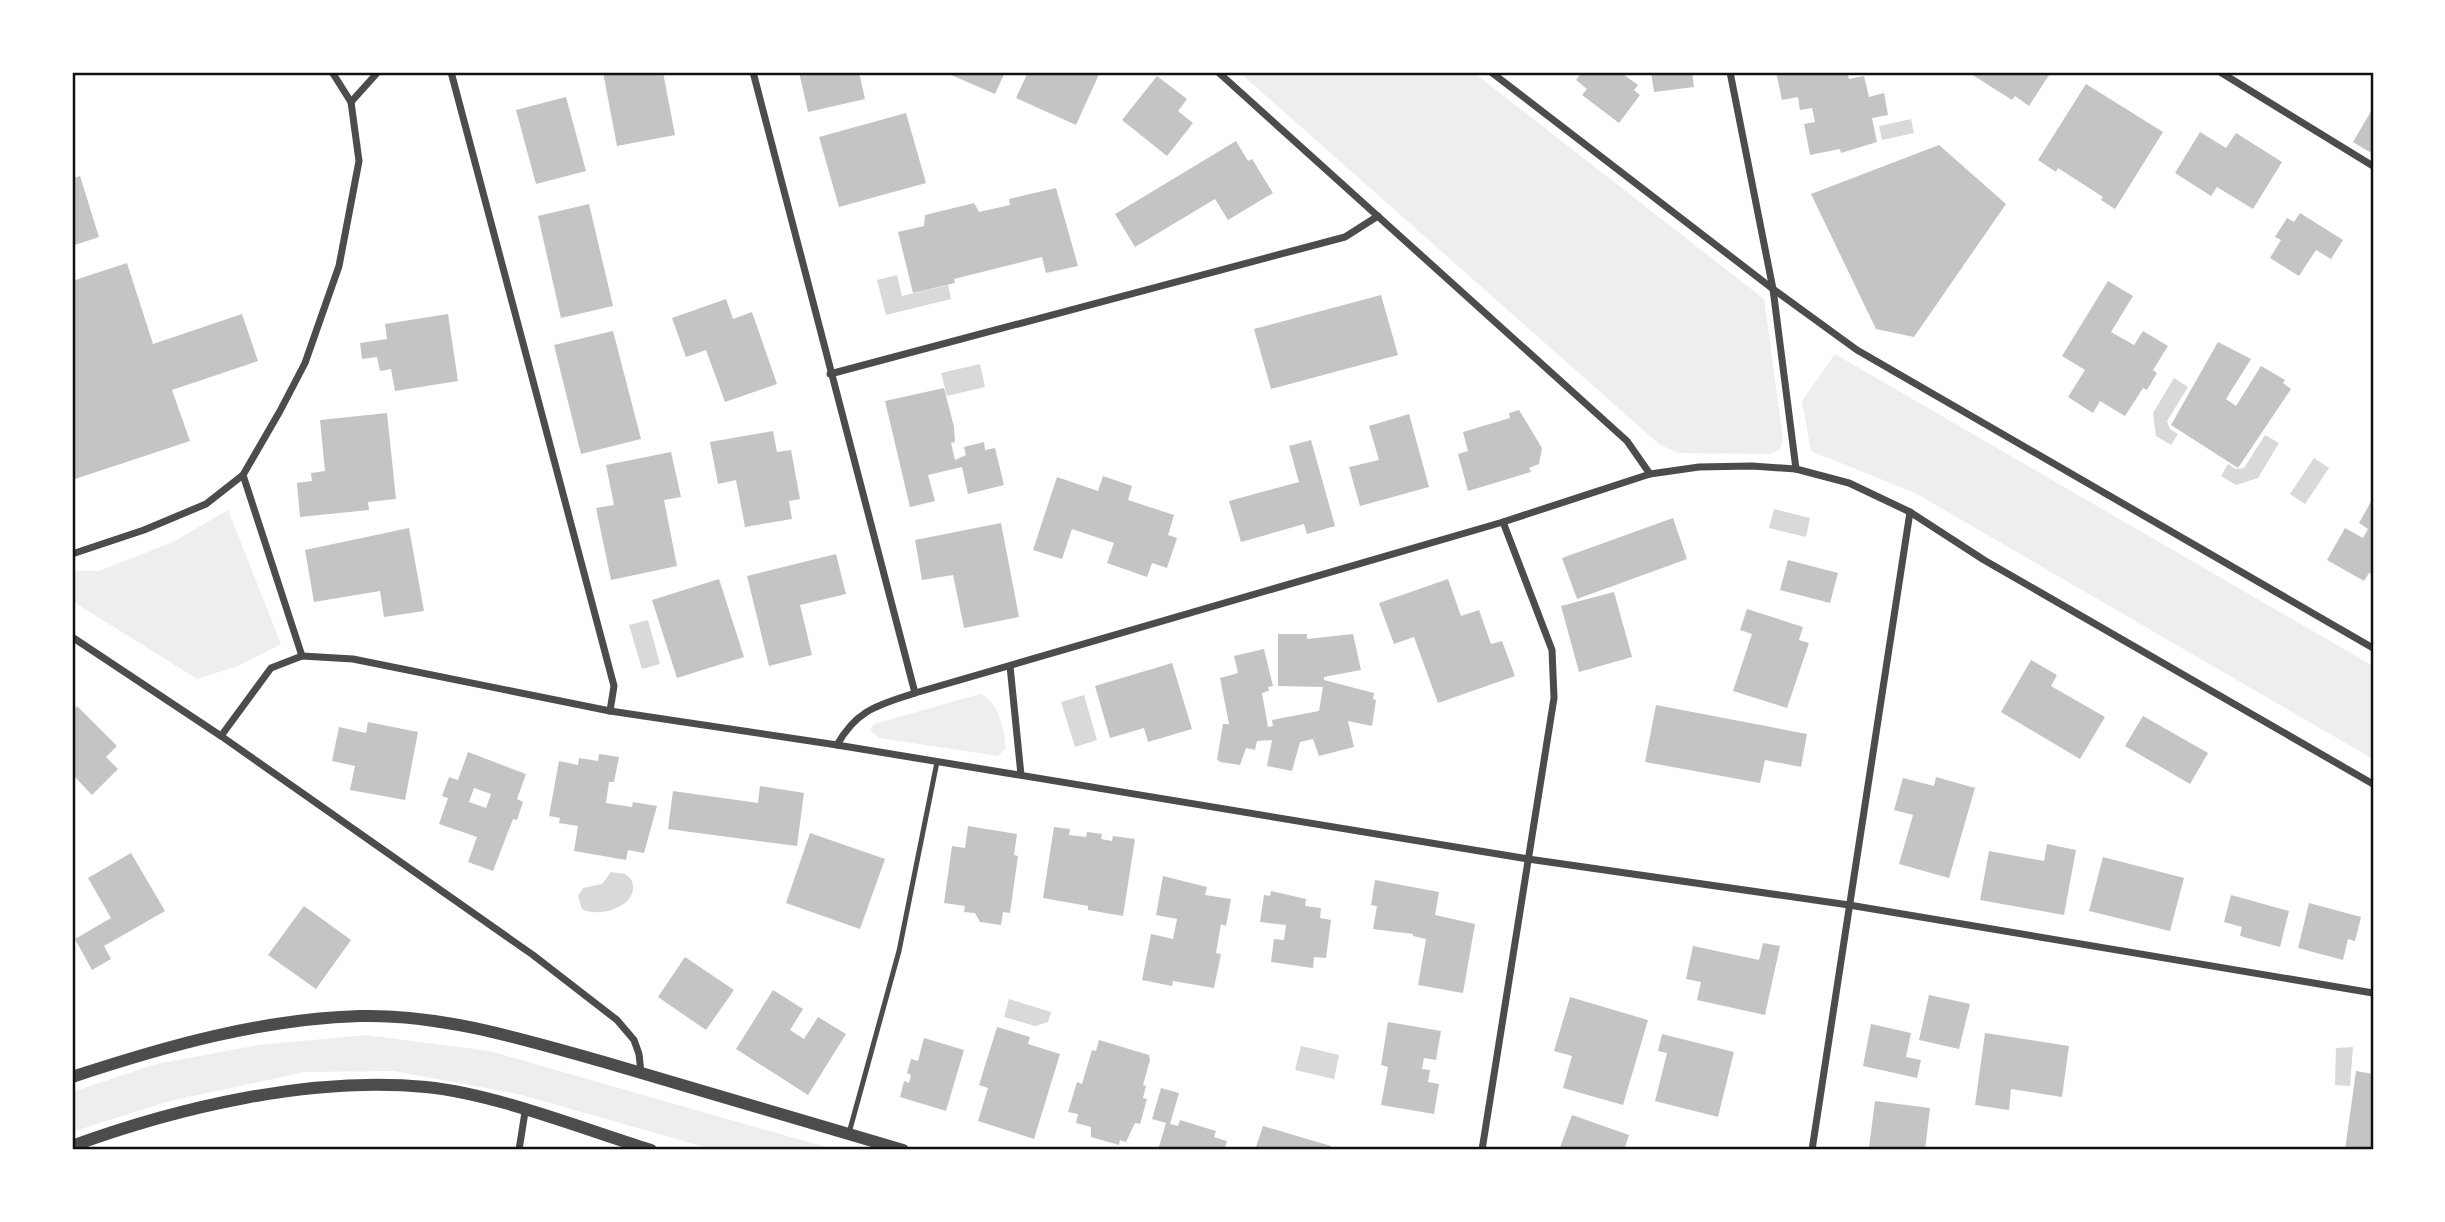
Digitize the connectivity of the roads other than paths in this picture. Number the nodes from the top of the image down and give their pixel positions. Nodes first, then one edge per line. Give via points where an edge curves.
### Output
1 (332, 72) edge
2 (378, 72) edge
3 (451, 72) edge
4 (753, 72) edge
5 (1218, 72) edge
6 (1491, 72) edge
7 (1730, 72) edge
8 (2220, 72) edge
9 (351, 102) junction
10 (2373, 166) edge
11 (1378, 216) junction
12 (1773, 289) junction
13 (830, 374) junction
14 (1796, 470) junction
15 (1650, 474) junction
16 (243, 475) junction
17 (1910, 512) junction
18 (1503, 522) junction
19 (72, 554) edge
20 (72, 637) edge
21 (2373, 648) edge
22 (302, 656) junction
23 (1010, 666) junction
24 (915, 693) junction
25 (610, 711) junction
26 (221, 736) junction
27 (837, 745) junction
28 (937, 762) junction
29 (1021, 775) junction
30 (2373, 784) edge
31 (1528, 859) junction
32 (1849, 905) junction
33 (2373, 993) edge
34 (641, 1073) junction
35 (72, 1077) edge
36 (525, 1112) junction
37 (849, 1134) junction
38 (72, 1146) edge
39 (519, 1150) edge
40 (651, 1150) edge
41 (903, 1150) edge
42 (1482, 1150) edge
43 (1812, 1150) edge

1 - 9 street
2 - 9 street
3 - 25 street via 614,686
4 - 13 street
5 - 11 street
6 - 12 street
7 - 12 street
8 - 10 street
9 - 16 street via 359,161 339,266 305,363
11 - 13 street via 1345,237
11 - 15 street via 1628,441
12 - 14 street
12 - 21 street via 1926,391
13 - 24 street
14 - 15 street via 1699,467
14 - 17 street via 1850,483
15 - 18 street
16 - 19 street via 206,504
16 - 22 street
17 - 30 street via 1984,560
17 - 32 street
18 - 23 street
18 - 31 street via 1552,650 1554,698
20 - 26 street
22 - 25 street via 353,659
22 - 26 street via 271,668
23 - 24 street
23 - 29 street
24 - 27 street via 870,708 848,724
25 - 27 street
26 - 34 street via 533,955 617,1020 634,1040
27 - 28 street
28 - 29 street
28 - 37 lane via 899,951
29 - 31 street
31 - 32 street
31 - 42 street
32 - 33 street
32 - 43 street
34 - 35 street via 440,1022 361,1016 260,1026 163,1047
34 - 37 street
36 - 38 street via 477,1096 426,1087 370,1086 212,1104 159,1116
36 - 39 street
36 - 40 street
37 - 41 street

